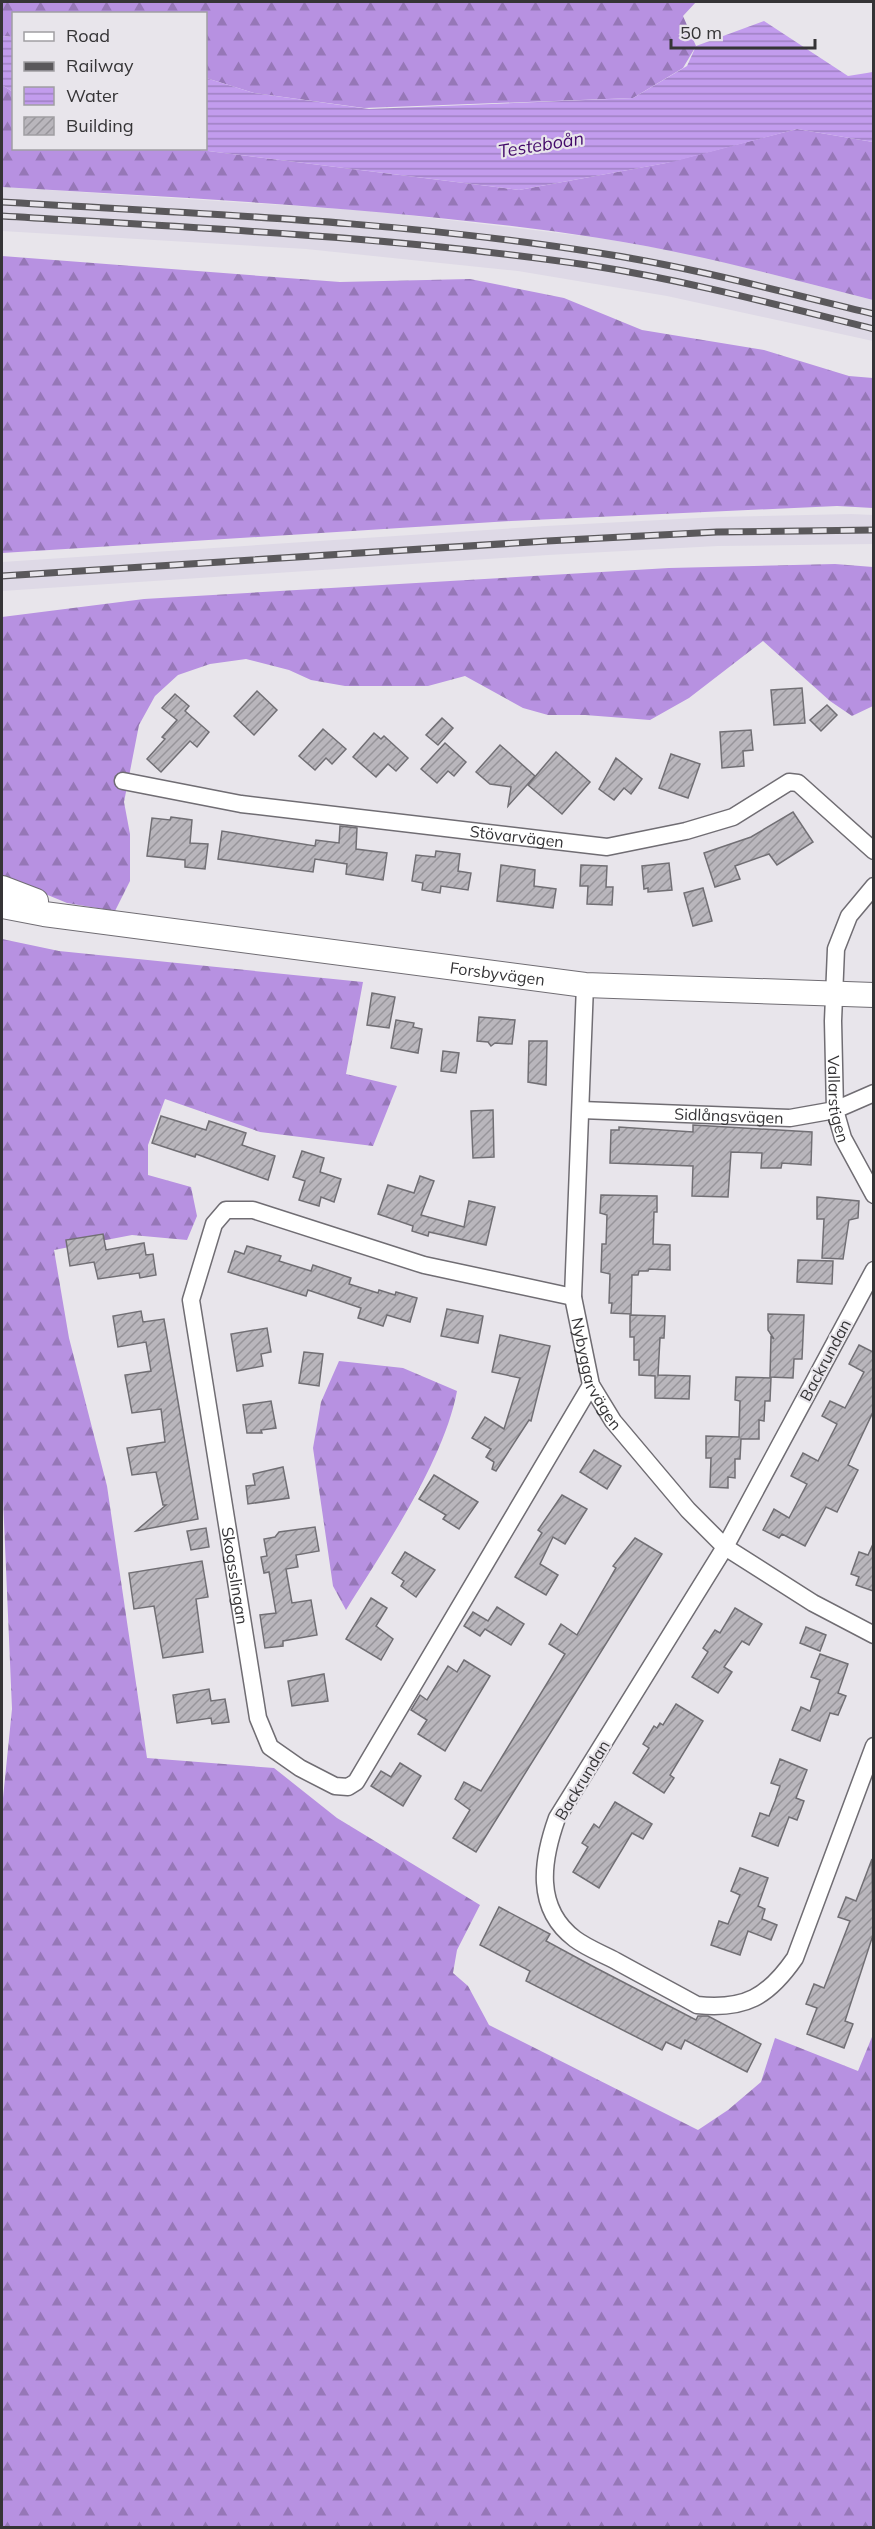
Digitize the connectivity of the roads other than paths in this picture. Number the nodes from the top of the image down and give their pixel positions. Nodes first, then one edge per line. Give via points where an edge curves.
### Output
1 (123, 781) dead end
2 (873, 851) edge
3 (873, 886) edge
4 (2, 888) edge
5 (2, 906) edge
6 (123, 925) junction
7 (585, 986) junction
8 (834, 994) junction
9 (873, 995) edge
10 (873, 1093) edge
11 (581, 1110) junction
12 (835, 1110) junction
13 (873, 1195) edge
14 (873, 1269) edge
15 (573, 1297) junction
16 (591, 1385) junction
17 (725, 1547) junction
18 (873, 1635) edge
19 (873, 1746) edge

1 - 2 street, Stövarvägen via 241,804 607,847 733,817 789,782 806,788
3 - 8 street, Vallarstigen via 849,916 840,938
4 - 6 street, Forsbyvägen via 47,905
5 - 6 street, Forsbyvägen
6 - 7 street, Forsbyvägen
7 - 8 street, Forsbyvägen
7 - 11 street, Nybyggarvägen
8 - 9 street, Forsbyvägen
8 - 12 street, Vallarstigen
10 - 12 street, Sidlångsvägen
11 - 12 street, Sidlångsvägen via 790,1118
11 - 15 street, Nybyggarvägen
12 - 13 street, Vallarstigen via 843,1138
14 - 17 street, Backrundan
15 - 16 street, Nybyggarvägen
15 - 16 street, Skogsslingan via 424,1265 253,1210 226,1210 214,1224 191,1300 258,1718 270,1747 334,1786 348,1787 356,1782
16 - 17 street, Nybyggarvägen via 613,1421 688,1510
17 - 18 street, Nybyggarvägen via 813,1604
17 - 19 street, Backrundan via 557,1818 545,1850 543,1881 558,1922 576,1939 697,2005 719,2007 762,1995 779,1981 795,1958

